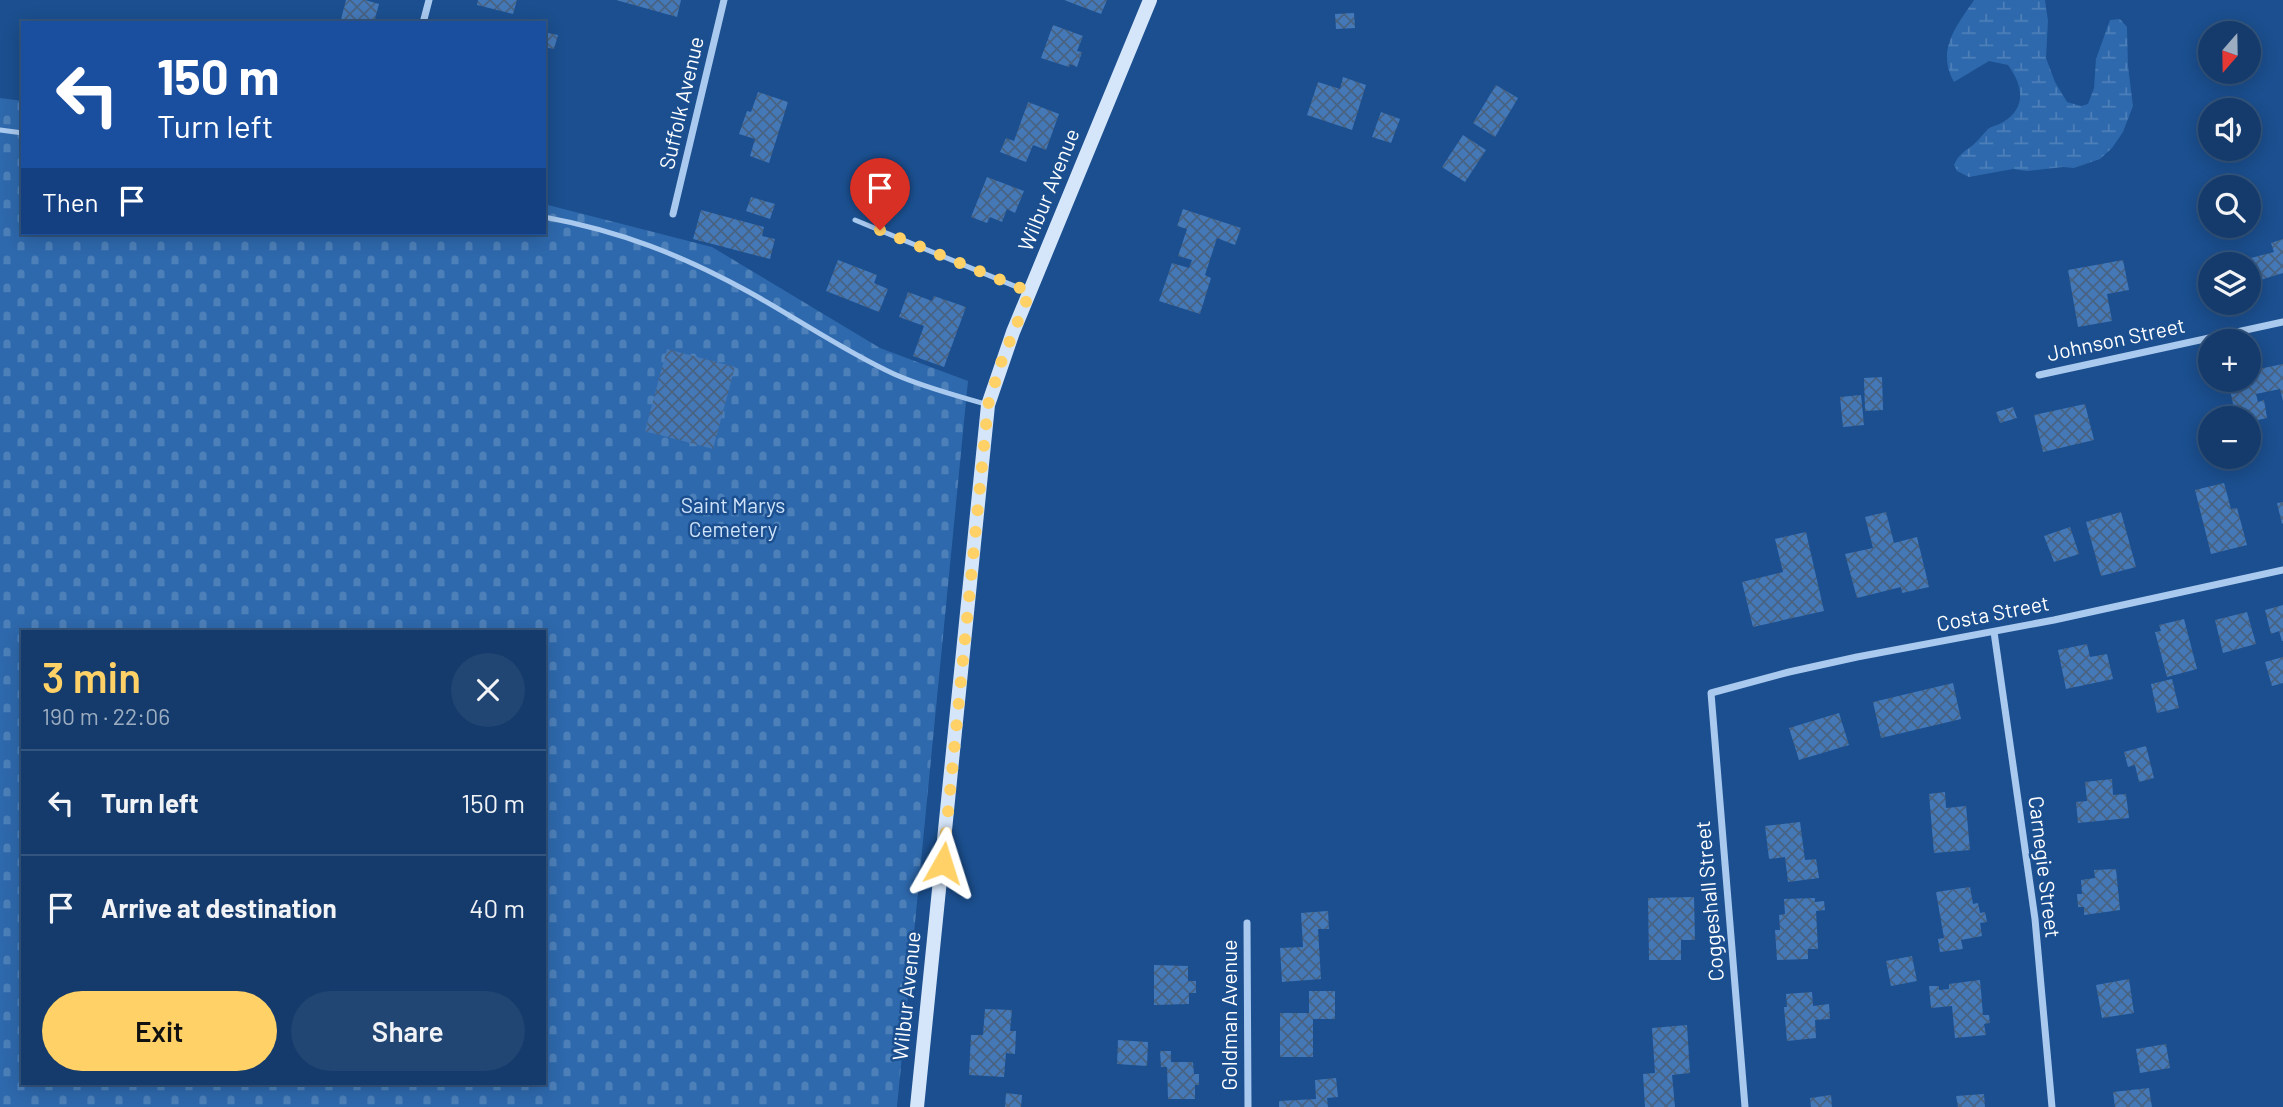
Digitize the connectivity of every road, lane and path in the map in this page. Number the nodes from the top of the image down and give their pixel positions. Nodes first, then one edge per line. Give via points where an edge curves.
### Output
1 (429, 0) edge
2 (724, 0) edge
3 (1150, 0) edge
4 (424, 21) edge
5 (0, 130) edge
6 (21, 133) edge
7 (673, 214) dead end
8 (546, 217) edge
9 (855, 219) dead end
10 (1030, 292) junction
11 (2283, 322) edge
12 (2039, 375) dead end
13 (988, 405) junction
14 (2283, 569) edge
15 (1994, 632) junction
16 (1711, 693) joint
17 (1247, 923) dead end
18 (917, 1107) edge
19 (1248, 1107) edge
20 (1745, 1107) edge
21 (2052, 1107) edge

1 - 4 street
2 - 7 street, Suffolk Avenue
3 - 10 street, Wilbur Avenue
5 - 6 lane
8 - 13 lane via 614,232 688,261 895,375
9 - 10 lane
10 - 13 street, Wilbur Avenue
11 - 12 street, Johnson Street
13 - 18 street, Wilbur Avenue
14 - 15 street, Costa Street
15 - 16 street, Costa Street via 1789,671
15 - 21 street, Carnegie Street via 2035,919
16 - 20 street, Coggeshall Street
17 - 19 street, Goldman Avenue

